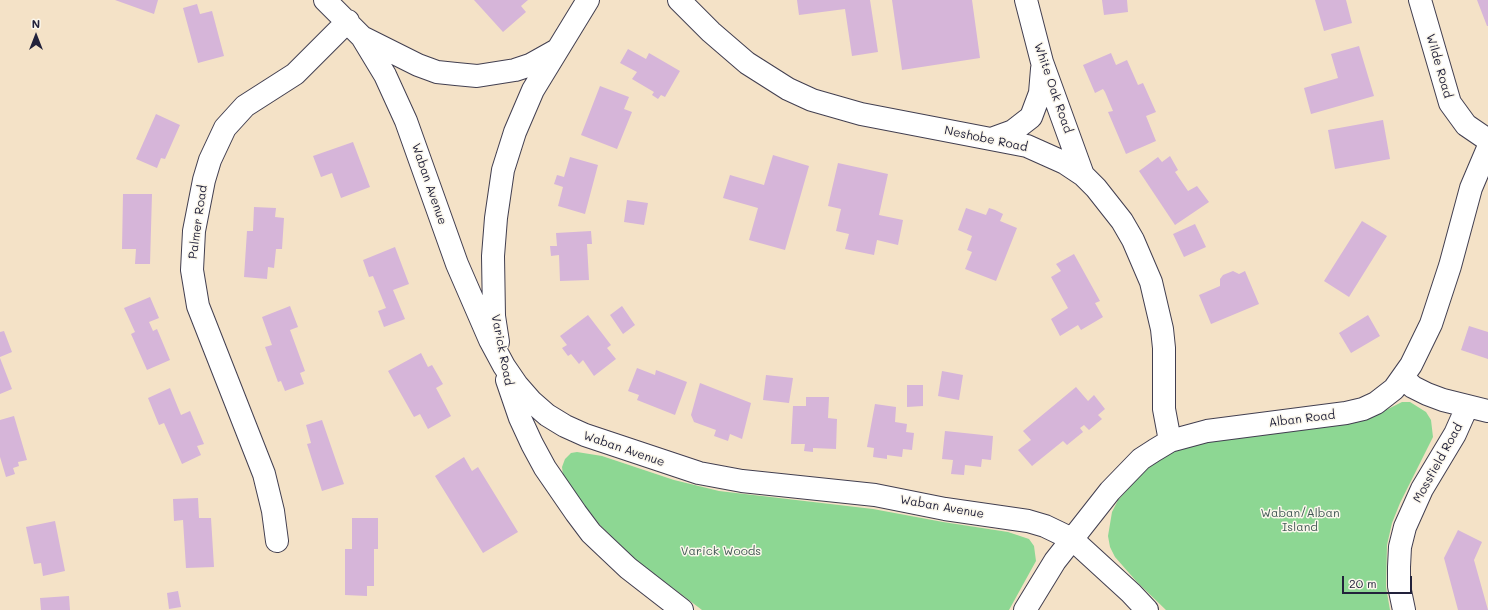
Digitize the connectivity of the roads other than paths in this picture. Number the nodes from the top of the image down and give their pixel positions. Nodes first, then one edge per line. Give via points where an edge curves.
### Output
1 (325, 0) edge
2 (588, 0) edge
3 (679, 0) edge
4 (1026, 0) edge
5 (1420, 0) edge
6 (355, 29) junction
7 (558, 49) junction
8 (1042, 62) junction
9 (991, 139) junction
10 (1488, 140) edge
11 (1488, 148) edge
12 (1083, 175) junction
13 (504, 366) junction
14 (1403, 378) junction
15 (1467, 407) junction
16 (1488, 411) edge
17 (1170, 441) junction
18 (1072, 539) junction
19 (277, 541) dead end
20 (1145, 609) edge
21 (682, 610) edge
22 (1025, 610) edge
23 (1404, 610) edge

1 - 6 street, Waban Avenue
2 - 7 street, Varick Road
3 - 9 street, Neshobe Road via 747,63 766,77 812,100 861,114
4 - 8 street, White Oak Road
5 - 10 street, Wilde Road via 1450,103 1466,125
6 - 7 street via 418,65 437,72 456,74 477,76 514,70 530,65
6 - 13 street, Waban Avenue via 378,62 397,98 457,264 479,317
6 - 19 street, Palmer Road via 295,74 245,106 225,128 210,160 194,231 192,270 198,306 264,474
7 - 13 street, Varick Road via 523,110 508,152 500,186 493,290 494,316
8 - 9 street via 1040,93 1031,117 1013,132
8 - 12 street, White Oak Road
9 - 12 street, Neshobe Road via 1027,146 1065,163
11 - 14 street, Alban Road via 1472,188 1430,324 1418,353
12 - 17 street, Neshobe Road via 1101,193 1122,221 1151,282 1162,329 1164,409
13 - 18 street, Waban Avenue via 531,401 565,426 607,444 678,467 735,480 855,492 1022,520 1045,526
13 - 21 street, Varick Road via 520,418 562,495 591,533 609,551
14 - 15 street via 1427,394
14 - 17 street, Alban Road via 1394,389 1363,410 1207,431
15 - 16 street
15 - 23 street, Mossfield Road via 1455,434 1422,489 1405,527 1398,567
17 - 18 street, Alban Road via 1127,472
18 - 20 street, Waban Avenue
18 - 22 street, Alban Road via 1046,574

